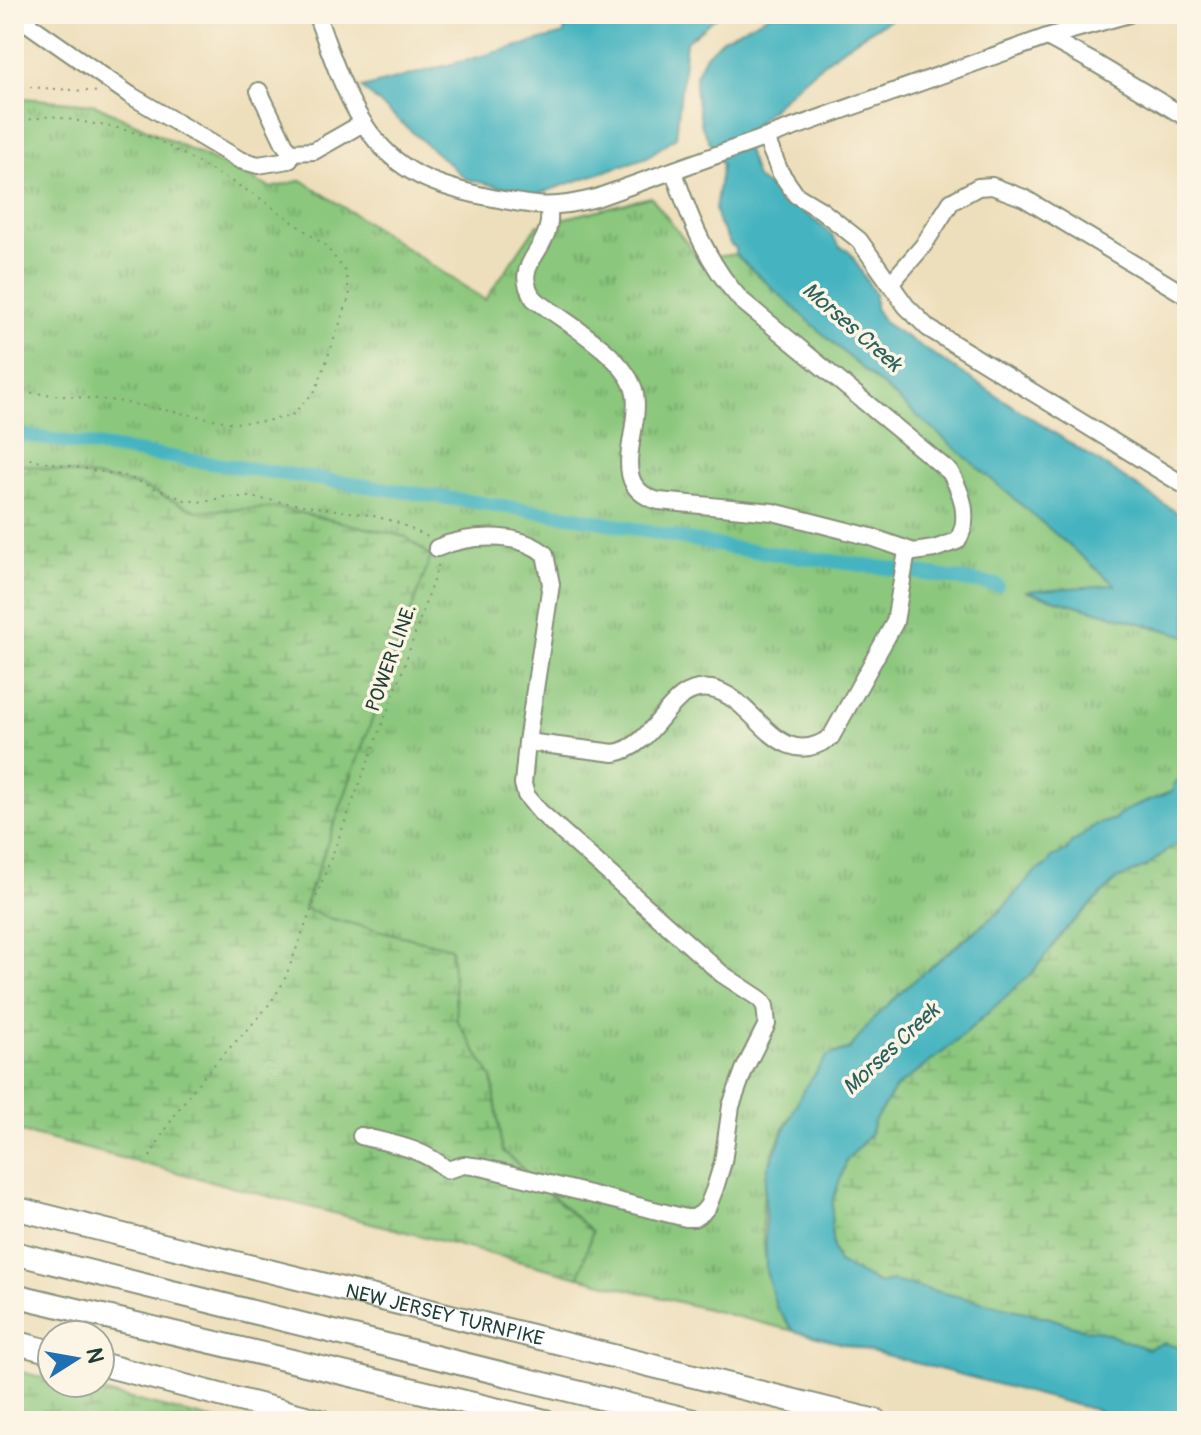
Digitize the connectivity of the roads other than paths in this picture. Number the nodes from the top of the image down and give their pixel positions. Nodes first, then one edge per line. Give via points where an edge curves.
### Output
1 (14, 14) edge
2 (316, 14) edge
3 (1129, 14) edge
4 (1047, 37) junction
5 (259, 91) dead end
6 (1187, 118) edge
7 (363, 123) junction
8 (766, 138) junction
9 (291, 152) junction
10 (674, 172) junction
11 (549, 207) junction
12 (891, 283) junction
13 (1187, 296) edge
14 (1187, 487) edge
15 (437, 548) road end
16 (907, 551) junction
17 (527, 742) junction
18 (361, 1136) dead end
19 (14, 1208) edge
20 (14, 1253) edge
21 (14, 1295) edge
22 (14, 1342) edge
23 (36, 1348) edge
24 (116, 1368) edge
25 (321, 1421) edge
26 (545, 1421) edge
27 (694, 1421) edge
28 (876, 1421) edge

1 - 9 lane via 130,95 240,160 267,165 289,160
2 - 7 lane
3 - 4 lane
4 - 6 lane
4 - 8 lane
5 - 9 lane
7 - 9 lane via 314,151
7 - 11 lane via 389,153 425,178 469,193
8 - 10 lane
8 - 12 lane via 796,195 859,240
10 - 11 lane via 596,198
10 - 16 lane via 702,245 741,300 950,472 963,498 962,534 946,546
11 - 16 lane via 548,228 529,263 527,286 534,299 616,361 632,383 636,407 629,474 643,495 773,512
12 - 13 lane via 951,202 978,187 992,186 1024,198
12 - 14 lane via 928,328
15 - 17 lane via 455,540 512,539 545,554 551,584
16 - 17 lane via 895,622 831,737 820,745 779,740 732,699 709,688 682,696 628,751
17 - 18 lane via 523,784 531,803 722,974 765,1006 767,1024 731,1106 715,1188 702,1213 686,1218 481,1167 447,1170 433,1157
19 - 28 highway, NEW JERSEY TURNPIKE
20 - 27 highway
21 - 26 highway
22 - 23 highway
24 - 25 highway

